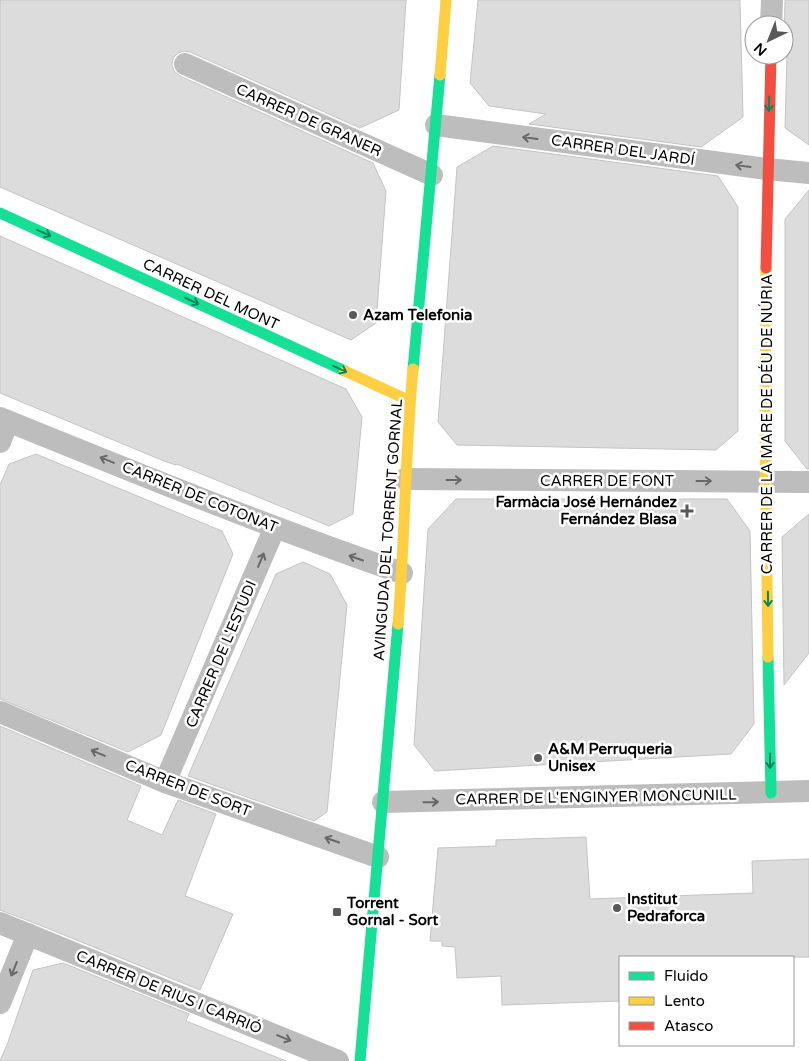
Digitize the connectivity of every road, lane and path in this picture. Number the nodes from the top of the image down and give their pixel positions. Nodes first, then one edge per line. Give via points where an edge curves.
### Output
1 (446, 0) edge
2 (772, 0) edge
3 (771, 15) edge
4 (185, 64) dead end
5 (770, 65) edge
6 (436, 125) junction
7 (767, 169) junction
8 (809, 173) edge
9 (432, 175) junction
10 (0, 213) edge
11 (410, 401) junction
12 (3, 427) edge
13 (405, 479) junction
14 (765, 482) junction
15 (809, 482) edge
16 (275, 527) junction
17 (402, 574) junction
18 (0, 712) edge
19 (166, 782) junction
20 (809, 791) edge
21 (771, 793) junction
22 (382, 802) junction
23 (378, 857) junction
24 (0, 923) edge
25 (28, 934) junction
26 (0, 1003) edge
27 (338, 1061) edge
28 (360, 1061) edge

1 - 6 street, AVINGUDA DEL TORRENT GORNAL
2 - 3 street
4 - 9 street, CARRER DE GRANER
5 -> 7 street, CARRER DE LA MARE DE DÉU DE NÚRIA
7 -> 6 street, CARRER DEL JARDÍ
6 - 9 street, AVINGUDA DEL TORRENT GORNAL
7 - 8 street, CARRER DEL JARDÍ
7 - 14 street, CARRER DE LA MARE DE DÉU DE NÚRIA
9 - 11 street, AVINGUDA DEL TORRENT GORNAL
10 -> 11 street, CARRER DEL MONT
11 - 13 street, AVINGUDA DEL TORRENT GORNAL
16 -> 12 street, CARRER DE COTONAT
13 -> 14 street, CARRER DE FONT
13 - 17 street, AVINGUDA DEL TORRENT GORNAL
14 - 15 street, CARRER DE FONT
14 -> 21 street, CARRER DE LA MARE DE DÉU DE NÚRIA
17 -> 16 street, CARRER DE COTONAT
19 -> 16 street, CARRER DE L'ESTUDI
17 - 22 street, AVINGUDA DEL TORRENT GORNAL
19 -> 18 street, CARRER DE SORT
23 -> 19 street, CARRER DE SORT
20 - 21 street, CARRER DE L'ENGINYER MONCUNILL
22 -> 21 street, CARRER DE L'ENGINYER MONCUNILL
22 - 23 street, AVINGUDA DEL TORRENT GORNAL
23 - 28 street, AVINGUDA DEL TORRENT GORNAL
24 - 25 street, CARRER DE RIUS I CARRIÓ
25 -> 26 street
25 -> 27 street, CARRER DE RIUS I CARRIÓ

